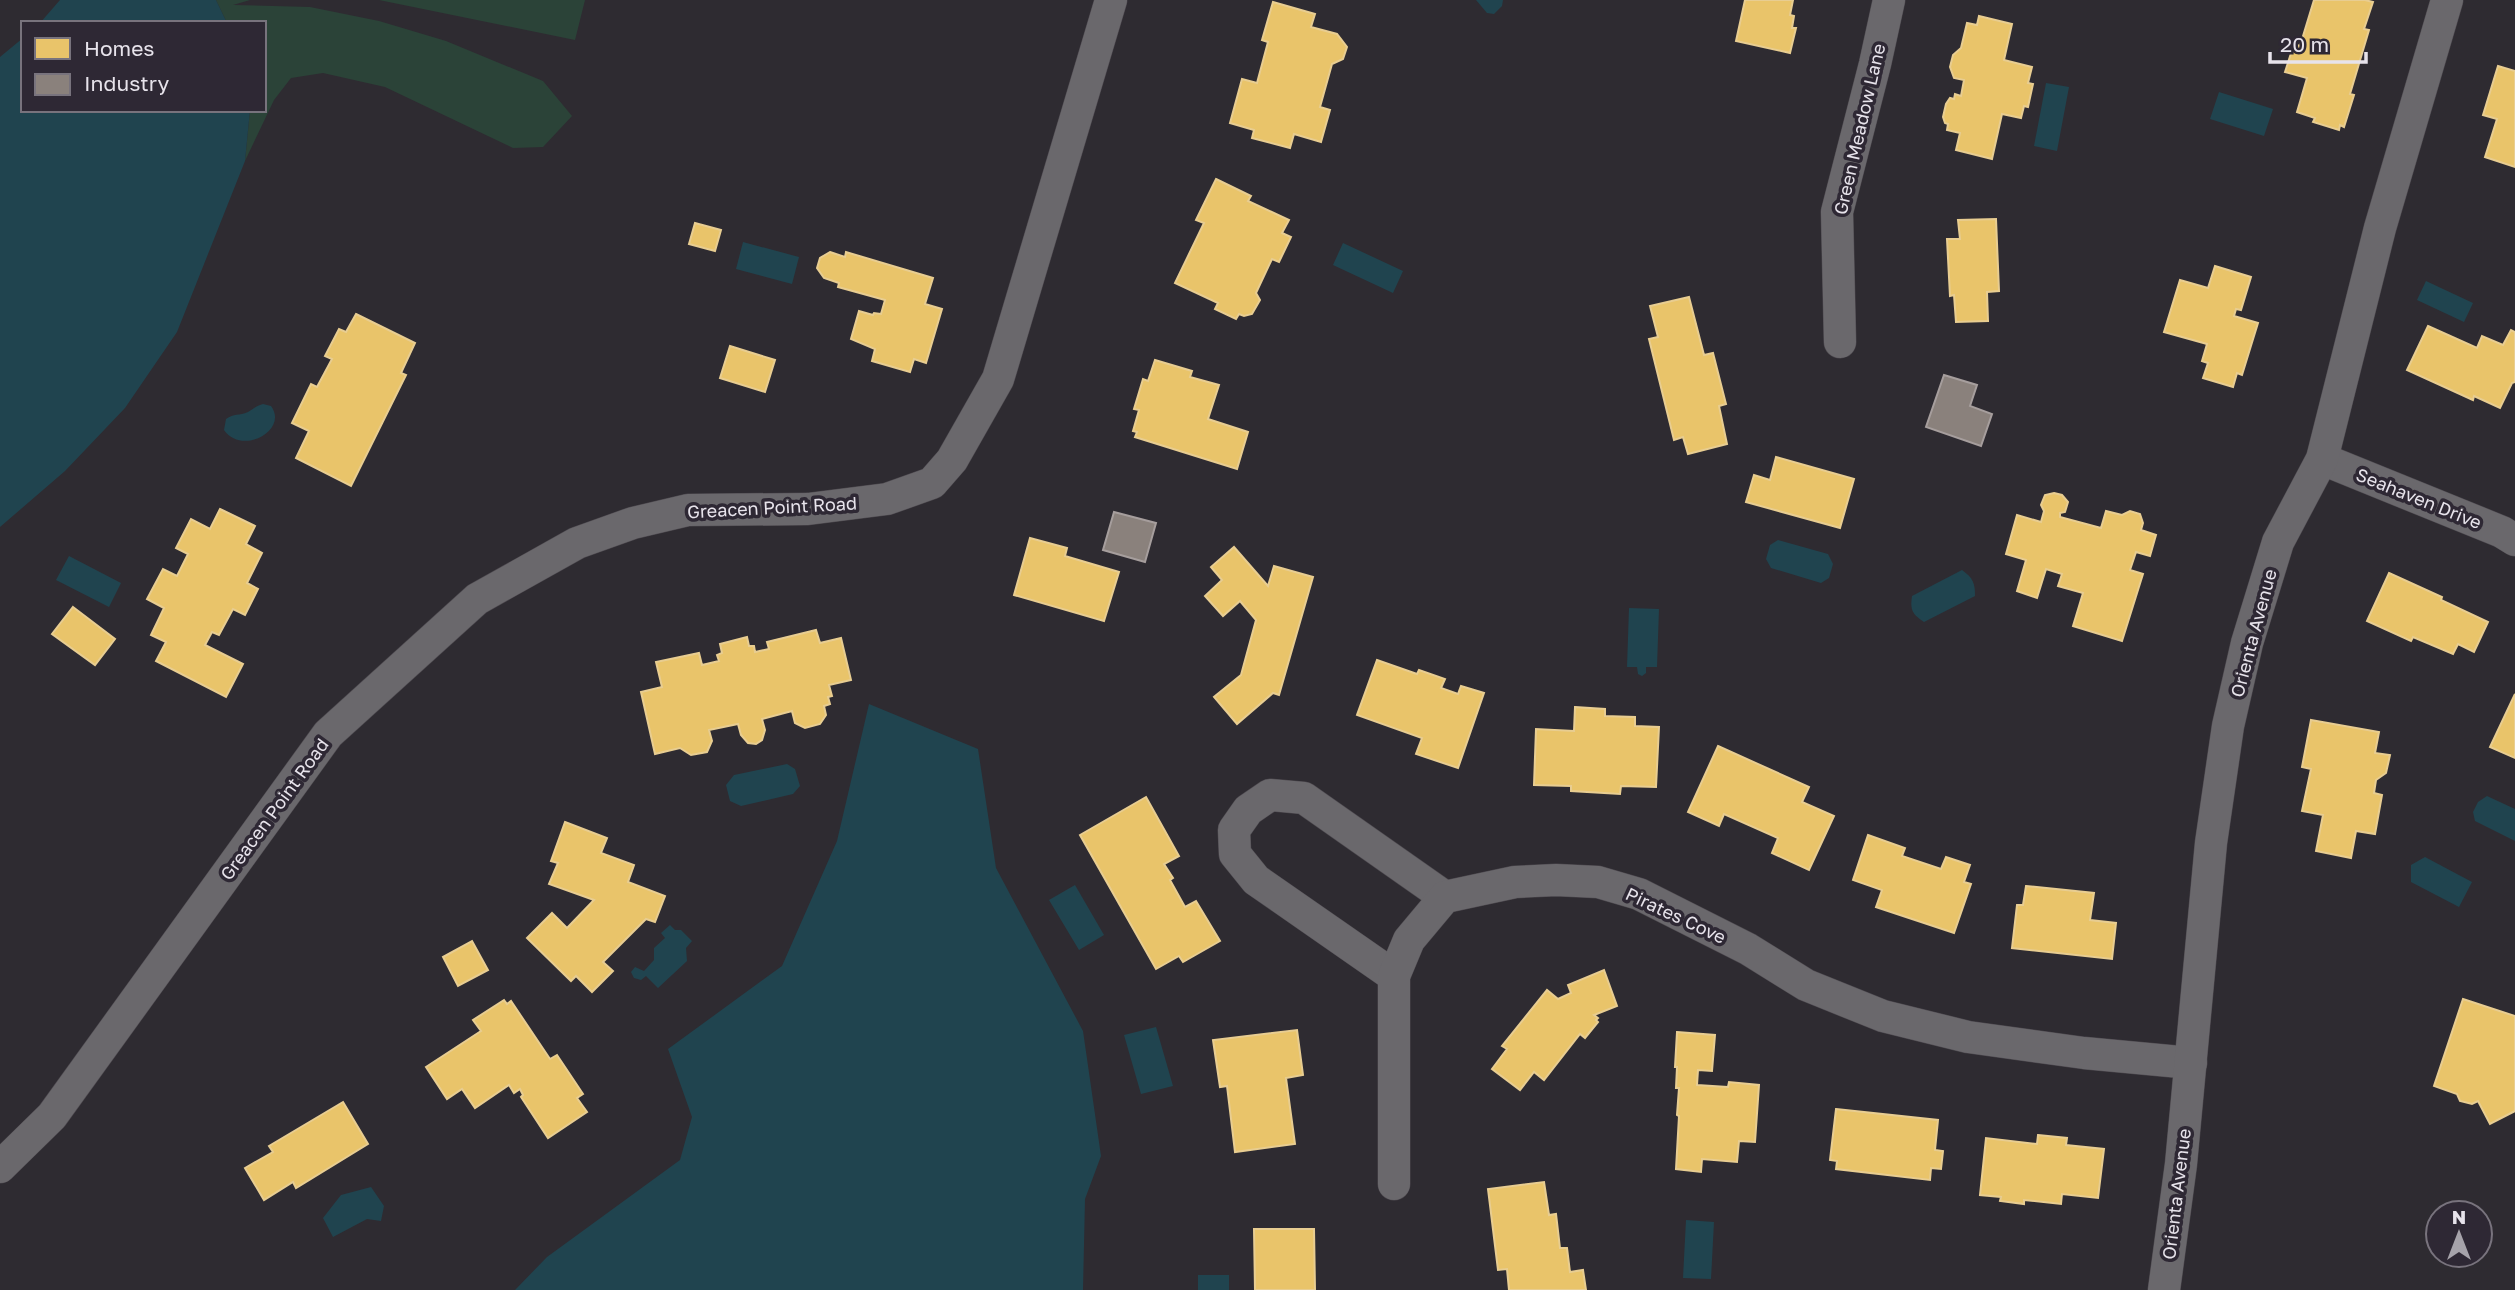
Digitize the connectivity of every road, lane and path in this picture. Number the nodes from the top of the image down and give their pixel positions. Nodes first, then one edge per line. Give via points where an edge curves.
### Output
1 (1111, 0) edge
2 (1889, 0) edge
3 (2447, 0) edge
4 (1840, 342) dead end
5 (2322, 459) junction
6 (2515, 540) edge
7 (1445, 897) junction
8 (1394, 976) junction
9 (2191, 1063) junction
10 (0, 1167) edge
11 (1394, 1184) dead end
12 (2164, 1290) edge

1 - 10 street, Greacen Point Road via 998,379 952,460 932,484 887,499 808,509 688,510 633,523 577,543 477,599 328,734 52,1115
2 - 4 street, Green Meadow Lane via 1837,212
3 - 5 street, Orienta Avenue via 2380,228
5 - 6 street, Seahaven Drive
5 - 9 street, Orienta Avenue via 2278,542 2228,726 2211,843
7 - 8 street via 1409,940
7 - 8 street via 1304,798 1270,795 1248,810 1234,830 1235,855 1256,880
7 - 9 street, Pirates Cove via 1516,882 1598,882 1639,894 1806,985 1883,1016 1968,1037
8 - 11 street
9 - 12 street, Orienta Avenue

